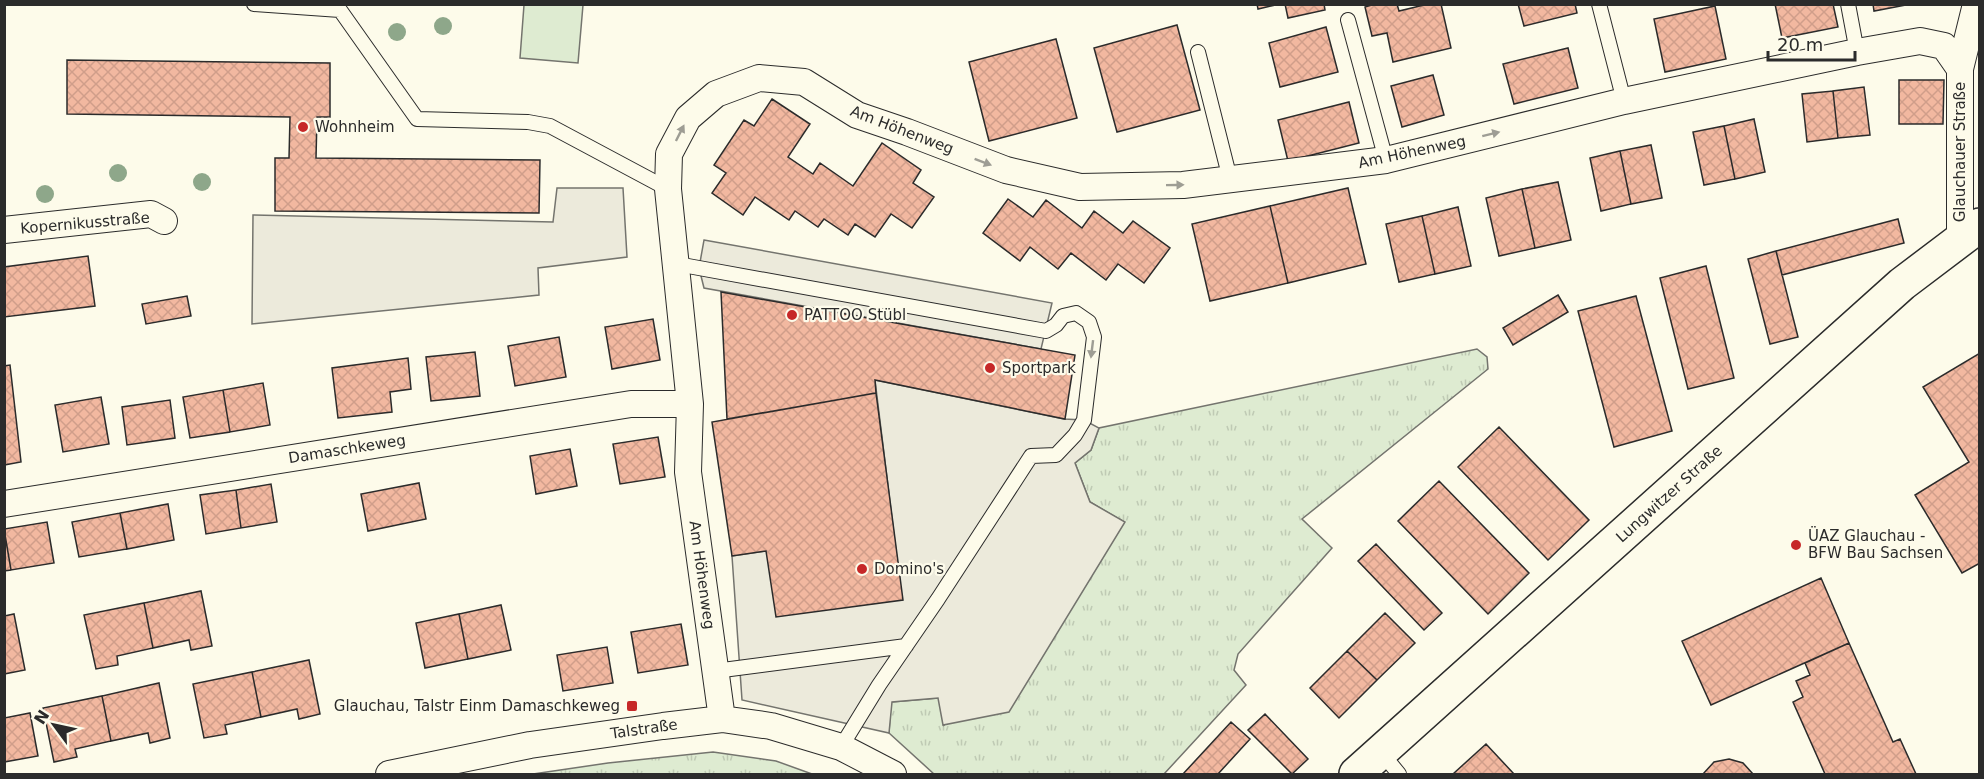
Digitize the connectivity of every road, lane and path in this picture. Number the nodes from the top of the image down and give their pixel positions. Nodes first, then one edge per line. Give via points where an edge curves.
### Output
1 (254, 4) edge
2 (1599, 4) edge
3 (1848, 4) edge
4 (1976, 4) edge
5 (338, 7) edge
6 (1348, 20) dead end
7 (1198, 52) dead end
8 (1857, 52) junction
9 (1960, 69) junction
10 (1624, 101) junction
11 (1386, 160) junction
12 (1230, 179) junction
13 (668, 189) junction
14 (164, 221) dead end
15 (4, 230) edge
16 (1970, 232) edge
17 (677, 264) junction
18 (690, 404) junction
19 (4, 504) edge
20 (906, 646) junction
21 (715, 670) junction
22 (722, 719) junction
23 (841, 747) junction
24 (1390, 763) edge
25 (389, 774) edge
26 (893, 774) edge
27 (1356, 774) edge

1 - 5 lane
2 - 10 lane
3 - 8 lane
4 - 9 street, Glauchauer Straße
5 - 13 lane via 417,119 550,126
6 - 11 lane
7 - 12 lane
8 - 9 street, Am Höhenweg via 1920,41 1944,46
8 - 10 street, Am Höhenweg
9 - 16 street, Glauchauer Straße
11 -> 10 street, Am Höhenweg
11 - 12 street, Am Höhenweg
13 -> 12 street, Am Höhenweg via 669,154 688,118 716,94 759,78 804,82 857,115 1006,170 1080,187 1183,185
13 - 17 street, Am Höhenweg
14 - 15 street, Kopernikusstraße via 151,214
16 - 24 street, Lungwitzer Straße via 1902,284
17 - 18 street, Am Höhenweg
17 -> 20 lane via 1046,331 1063,316 1076,314 1089,322 1094,337 1084,420 1056,454 1031,456
18 - 19 street, Damaschkeweg via 631,404
18 - 21 street, Am Höhenweg via 688,472
20 - 21 lane
20 - 23 lane
21 - 22 street, Am Höhenweg
22 - 23 street, Talstraße via 771,726
22 - 25 street, Talstraße via 530,745
23 - 26 street, Talstraße
24 - 27 street, Lungwitzer Straße

